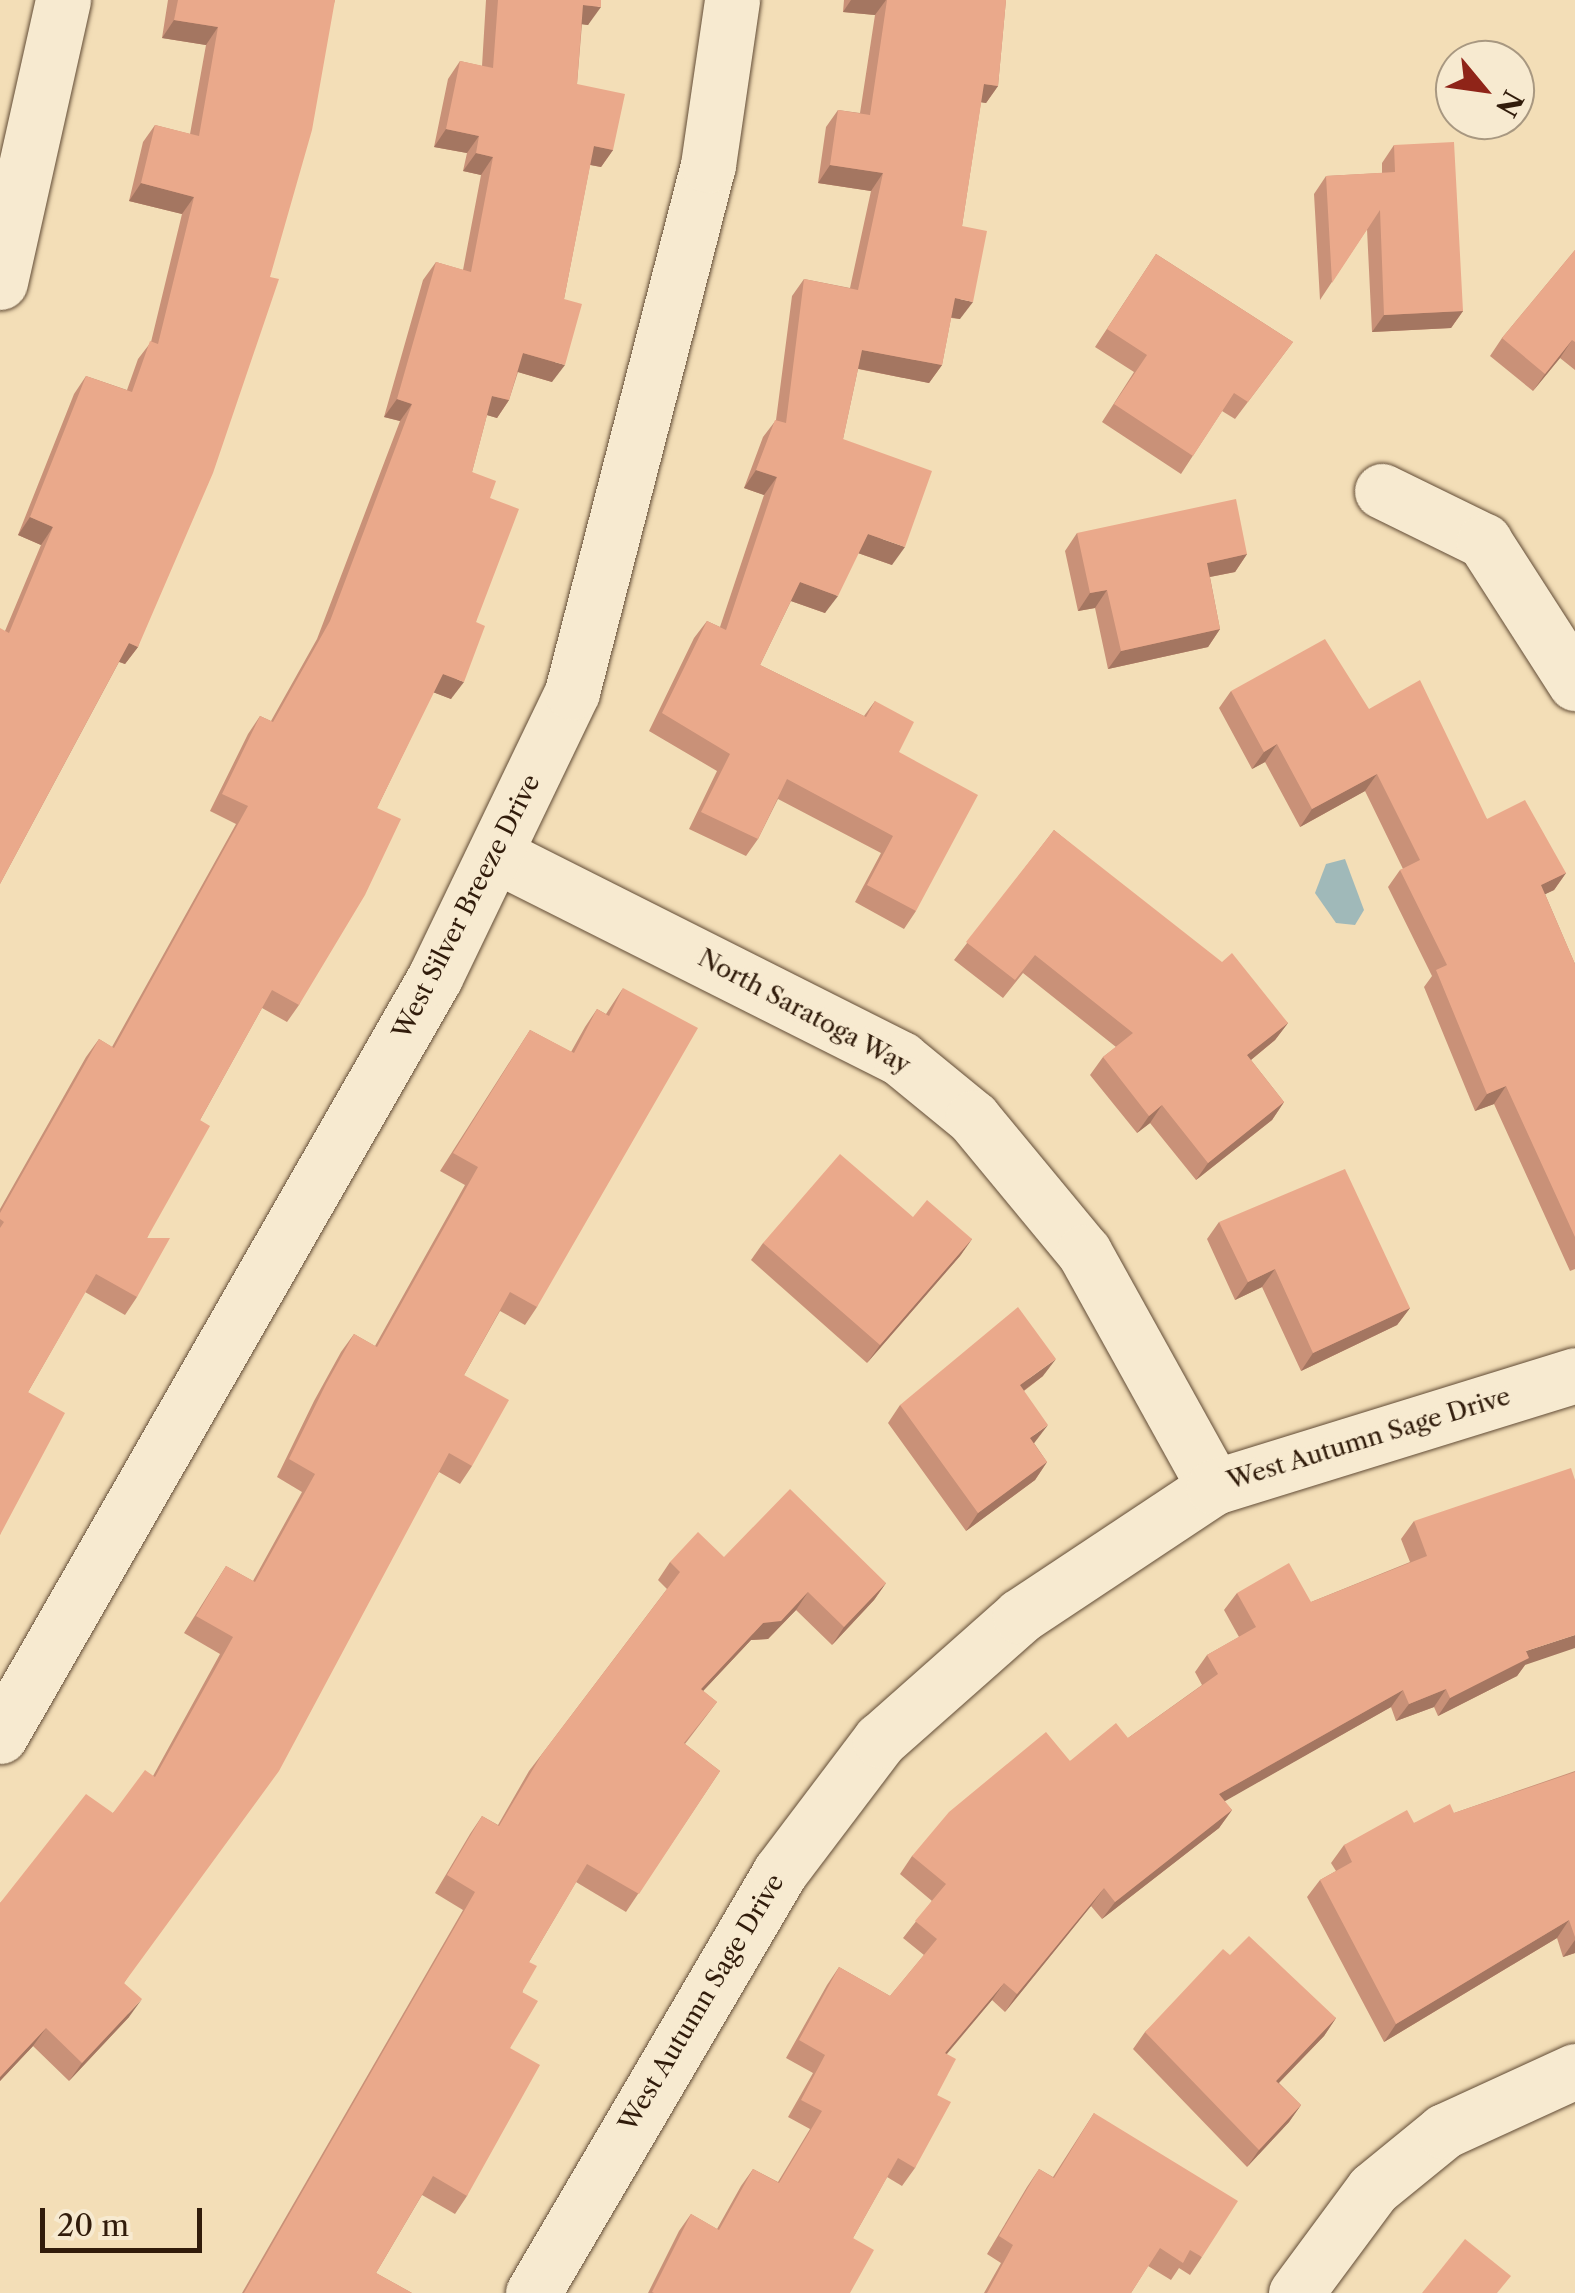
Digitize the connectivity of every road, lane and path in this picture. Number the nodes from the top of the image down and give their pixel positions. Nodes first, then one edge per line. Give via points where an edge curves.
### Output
1 (64, 0) edge
2 (732, 0) edge
3 (0, 282) edge
4 (1382, 492) dead end
5 (1575, 683) edge
6 (498, 856) junction
7 (1575, 1376) edge
8 (1214, 1487) junction
9 (0, 1736) edge
10 (1575, 2071) edge
11 (533, 2293) edge
12 (1296, 2293) edge

1 - 3 street
2 - 6 street, West Silver Breeze Drive via 708,165 629,485 572,692
4 - 5 street via 1484,541
6 - 8 street, North Saratoga Way via 884,1050 973,1118 1084,1252
6 - 9 street, West Silver Breeze Drive
7 - 8 street, West Autumn Sage Drive
8 - 11 street, West Autumn Sage Drive via 1020,1616 880,1740 716,1971
10 - 12 street via 1444,2131 1373,2188

